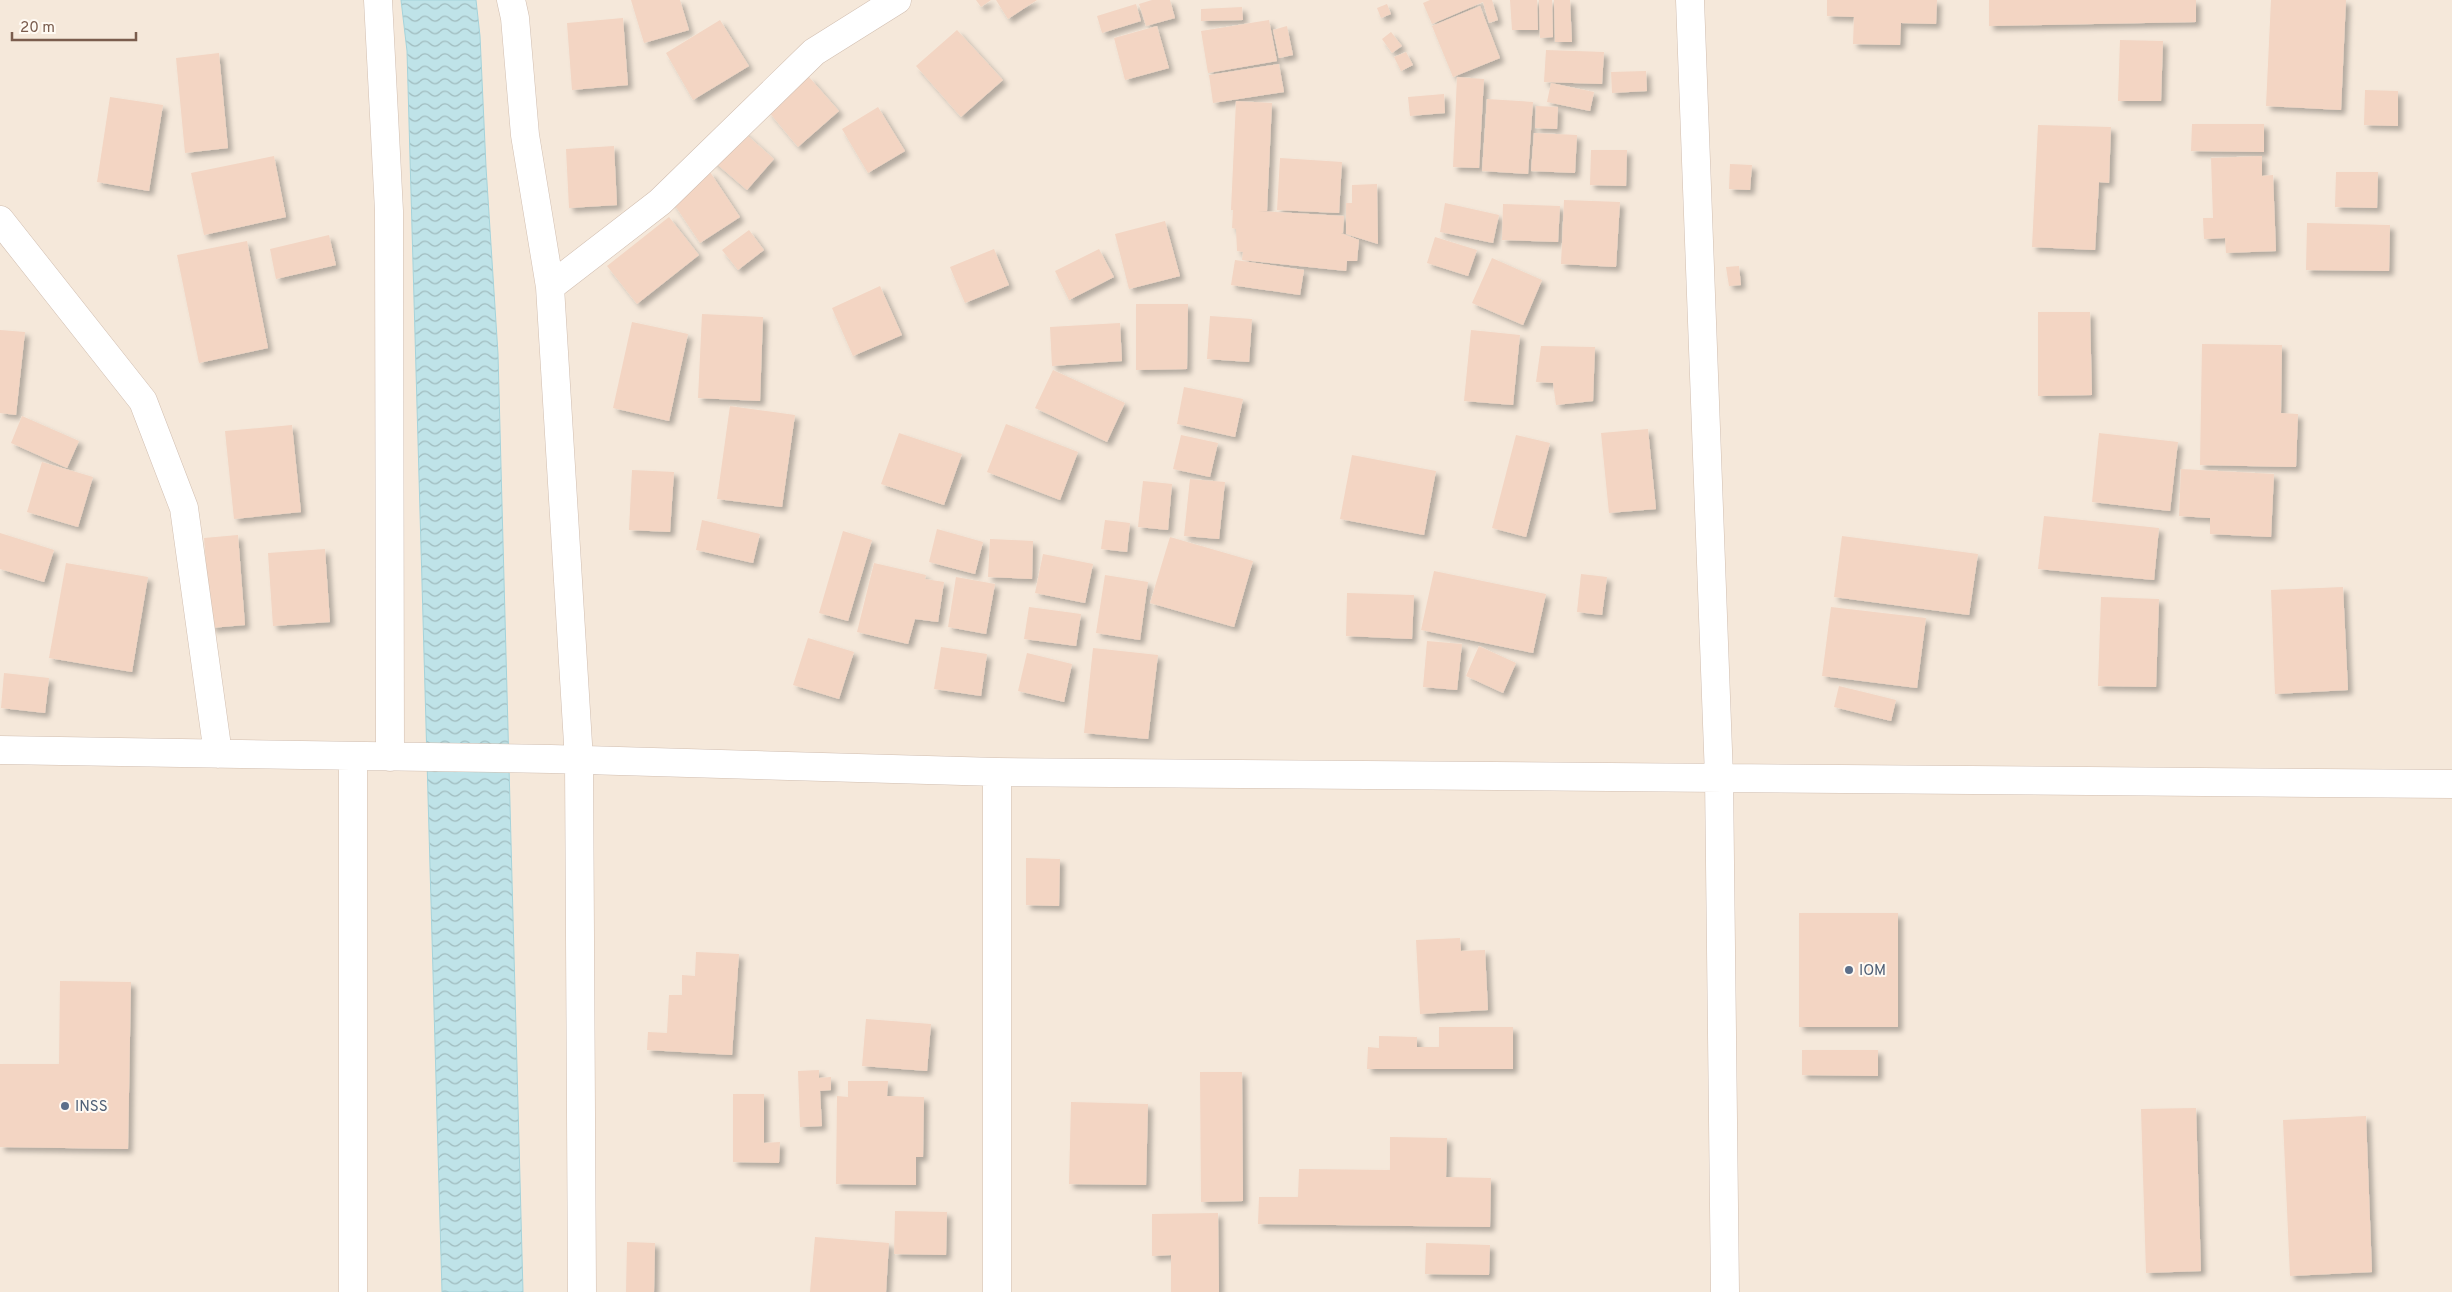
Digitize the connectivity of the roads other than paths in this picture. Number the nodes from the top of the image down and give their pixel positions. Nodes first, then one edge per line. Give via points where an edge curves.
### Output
1 (378, 0) edge
2 (511, 0) edge
3 (897, 0) edge
4 (1690, 0) edge
5 (0, 220) edge
6 (550, 287) junction
7 (0, 750) edge
8 (218, 754) junction
9 (353, 756) junction
10 (390, 757) junction
11 (579, 760) junction
12 (997, 772) junction
13 (1719, 777) junction
14 (2452, 784) edge
15 (353, 1292) edge
16 (582, 1292) edge
17 (997, 1292) edge
18 (1725, 1292) edge

1 - 10 street via 389,211
2 - 6 street via 525,135
3 - 6 street via 814,52 660,202
4 - 13 street
5 - 8 street via 143,401 184,508
6 - 11 street
7 - 8 street
8 - 9 street
9 - 10 street
9 - 15 street
10 - 11 street
11 - 12 street
11 - 16 street
12 - 13 street
12 - 17 street
13 - 14 street
13 - 18 street

